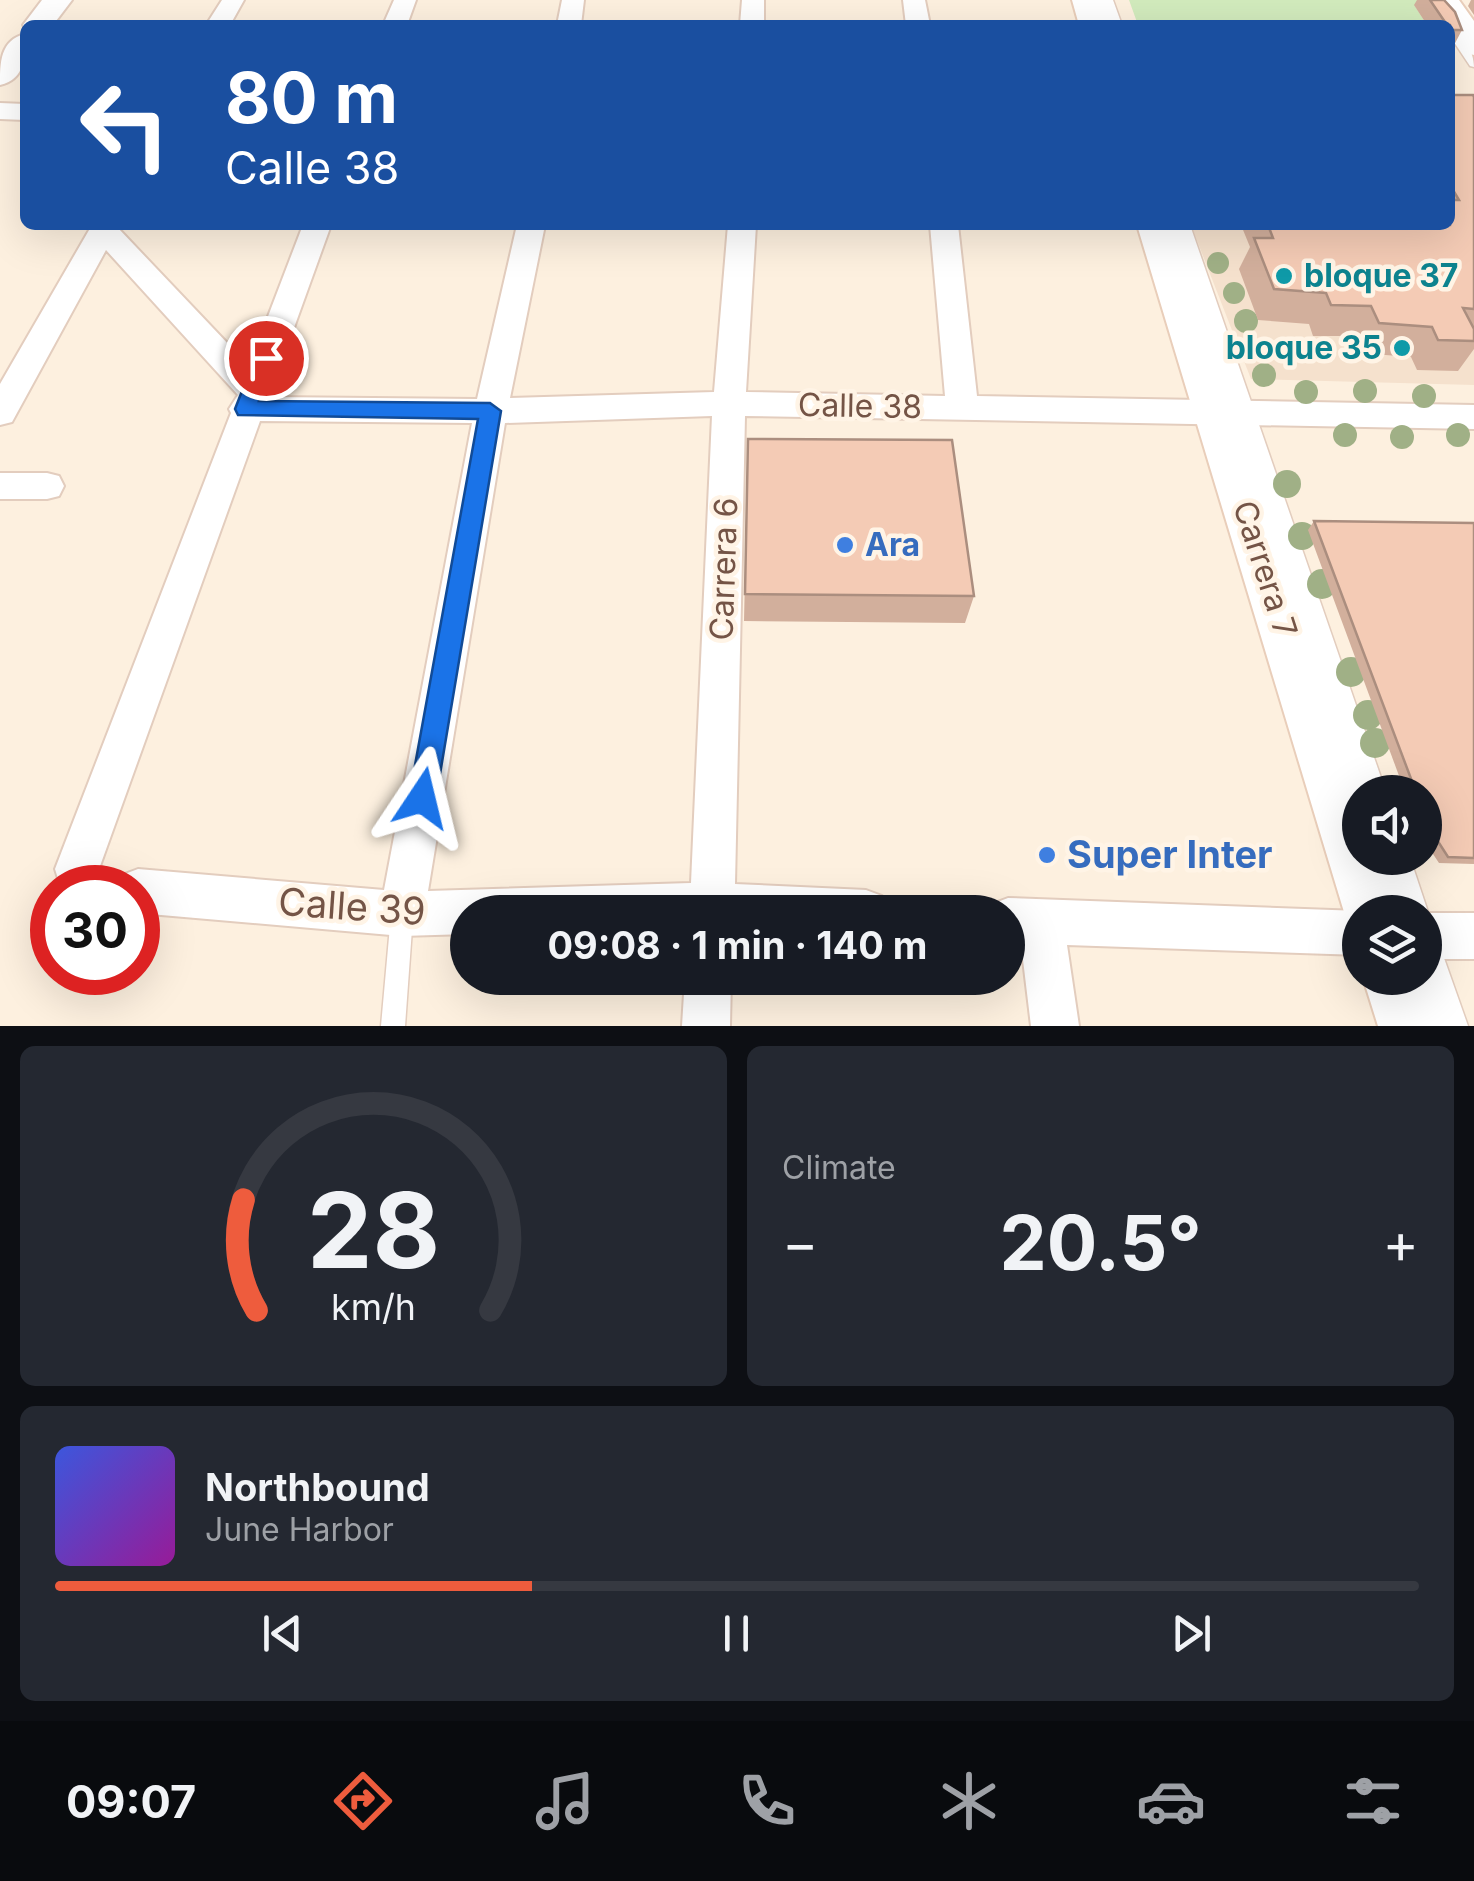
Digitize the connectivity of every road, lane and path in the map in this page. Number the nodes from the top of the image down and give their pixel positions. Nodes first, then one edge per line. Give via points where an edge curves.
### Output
1 (57, 0) edge
2 (1443, 0) edge
3 (42, 20) edge
4 (1455, 35) edge
5 (1474, 45) edge
6 (20, 50) edge
7 (1474, 63) edge
8 (0, 76) edge
9 (103, 230) edge
10 (107, 230) edge
11 (315, 230) edge
12 (530, 230) edge
13 (742, 230) edge
14 (944, 230) edge
15 (1159, 230) edge
16 (1184, 230) edge
17 (249, 400) junction
18 (729, 404) junction
19 (962, 408) junction
20 (490, 411) junction
21 (1231, 413) junction
22 (0, 414) edge
23 (1474, 416) edge
24 (0, 486) edge
25 (48, 486) dead end
26 (1369, 775) edge
27 (92, 865) edge
28 (160, 893) edge
29 (712, 895) edge
30 (1371, 895) edge
31 (450, 913) edge
32 (402, 914) junction
33 (1025, 920) edge
34 (1025, 923) edge
35 (1342, 932) edge
36 (1442, 936) edge
37 (1474, 936) edge
38 (1442, 985) edge
39 (707, 995) edge
40 (1402, 995) edge
41 (393, 1026) edge
42 (706, 1026) edge
43 (1055, 1026) edge
44 (1412, 1026) edge
45 (1456, 1026) edge

1 - 3 street
2 - 5 main road
4 - 7 lane
6 - 8 street
9 - 22 street
10 - 17 street
11 - 17 street
12 - 20 street
13 - 18 street, Carrera 6
14 - 19 street
15 - 21 main road, Carrera 7
16 - 21 lane
17 - 20 street, Calle 38
17 - 27 street
18 - 19 street, Calle 38
18 - 20 street, Calle 38
18 - 29 street, Carrera 6
19 - 21 street, Calle 38
20 - 32 street
21 - 23 street, Calle 38
21 - 26 lane
21 - 30 main road, Carrera 7
24 - 25 street
28 - 32 street, Calle 39
31 - 32 street, Calle 39
32 - 41 lane
33 - 35 street
34 - 43 street
36 - 37 street
38 - 45 lane
39 - 42 street
40 - 44 main road

